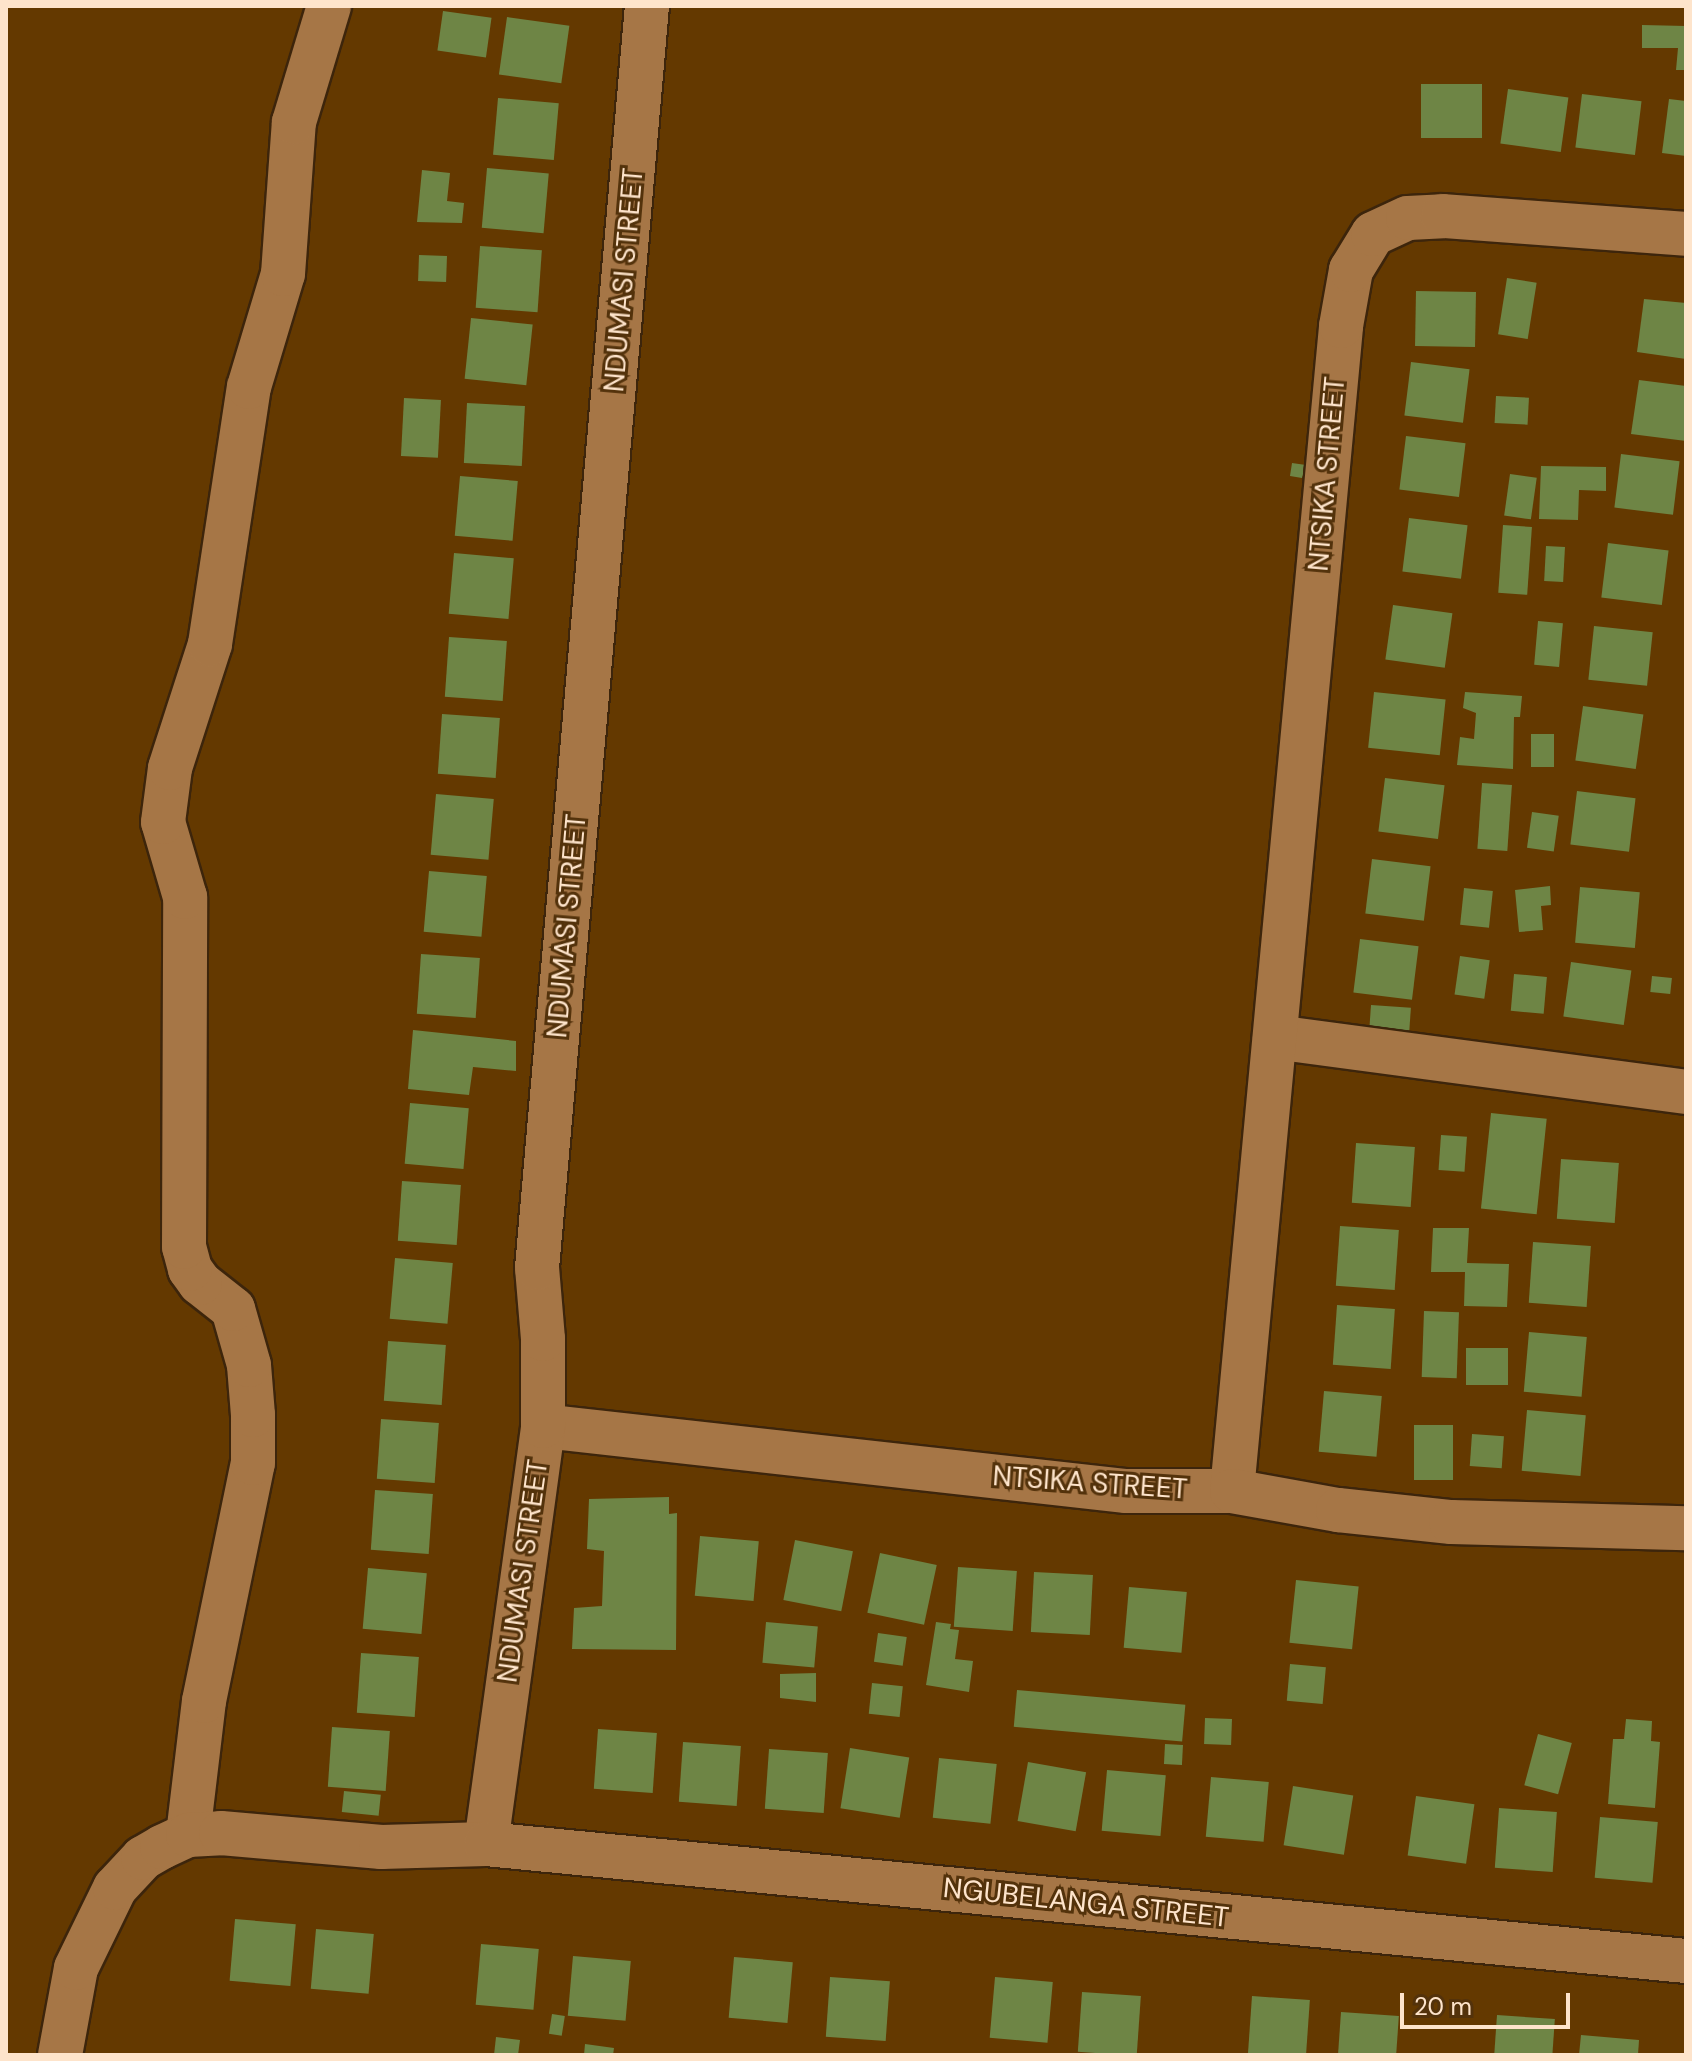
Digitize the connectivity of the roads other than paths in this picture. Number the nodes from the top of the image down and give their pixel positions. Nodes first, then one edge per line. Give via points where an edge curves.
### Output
1 (329, 6) edge
2 (647, 6) edge
3 (1686, 234) edge
4 (1275, 1037) junction
5 (1686, 1092) edge
6 (543, 1426) junction
7 (1232, 1491) junction
8 (1686, 1528) edge
9 (188, 1835) junction
10 (486, 1844) junction
11 (1686, 1961) edge
12 (60, 2055) edge

1 - 9 street via 294,122 283,274 249,387 210,644 170,768 163,822 185,897 184,1247 200,1283 233,1309 249,1365 253,1415 253,1463 204,1701
2 - 6 street, NDUMASI STREET via 537,1268
3 - 4 street, NTSIKA STREET via 1420,218 1388,225 1357,254 1341,326
4 - 5 street
4 - 7 street, NTSIKA STREET
6 - 7 street, NTSIKA STREET via 1126,1491
6 - 10 street, NDUMASI STREET
7 - 8 street via 1451,1522
9 - 10 street, NGUBELANGA STREET via 221,1833 381,1847
9 - 12 street via 143,1858 115,1888 76,1968
10 - 11 street, NGUBELANGA STREET

